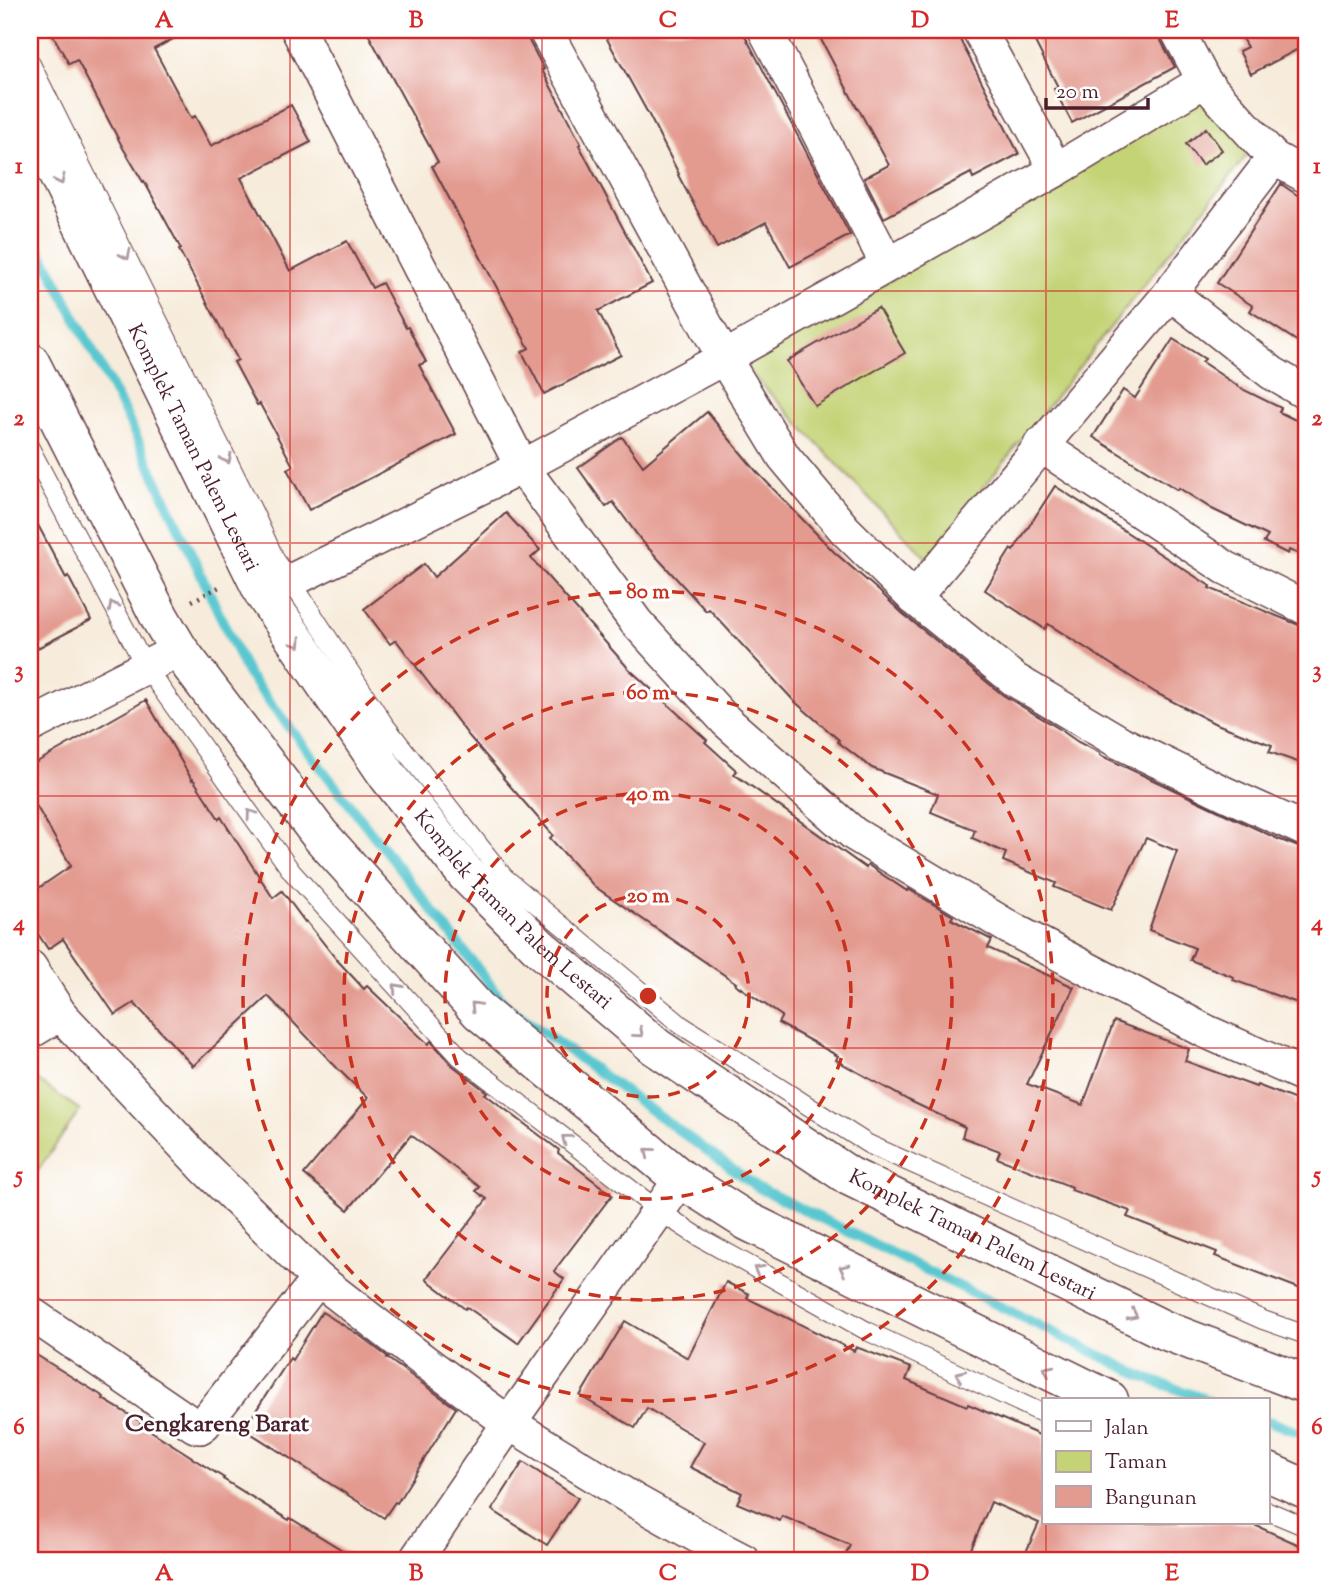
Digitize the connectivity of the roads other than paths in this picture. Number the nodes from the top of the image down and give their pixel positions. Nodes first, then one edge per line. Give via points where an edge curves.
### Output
1 (299, 30) edge
2 (545, 30) edge
3 (765, 30) edge
4 (979, 30) edge
5 (1177, 30) edge
6 (30, 62) edge
7 (1204, 81) junction
8 (30, 118) edge
9 (1274, 158) junction
10 (1056, 170) junction
11 (1306, 176) edge
12 (887, 264) junction
13 (1170, 293) junction
14 (724, 358) junction
15 (30, 362) edge
16 (1306, 393) edge
17 (1040, 445) junction
18 (30, 448) edge
19 (522, 467) junction
20 (262, 585) junction
21 (914, 598) junction
22 (1306, 608) edge
23 (179, 650) junction
24 (145, 666) junction
25 (30, 726) edge
26 (1306, 830) edge
27 (30, 967) edge
28 (60, 1014) junction
29 (30, 1032) edge
30 (1306, 1076) edge
31 (859, 1160) junction
32 (681, 1179) junction
33 (659, 1211) junction
34 (318, 1279) junction
35 (30, 1313) edge
36 (1306, 1335) edge
37 (1306, 1384) edge
38 (1105, 1398) edge
39 (1042, 1413) edge
40 (509, 1423) junction
41 (1270, 1473) edge
42 (1306, 1489) edge
43 (1270, 1512) edge
44 (1306, 1527) edge
45 (723, 1557) edge
46 (415, 1561) edge

1 - 19 street
2 - 14 street
3 - 12 street
4 - 10 street
5 - 7 street
6 -> 20 lane via 276,561
7 - 9 street
7 - 10 street
8 -> 20 street, Komplek Taman Palem Lestari
9 - 11 street
9 - 13 street
10 - 12 street
12 - 14 street
13 - 16 street via 1272,373
13 - 17 street
14 - 19 street
14 - 21 street via 784,457 845,530
15 - 23 street
17 - 21 street
17 - 22 street via 1226,568
24 -> 18 lane
19 - 20 street
19 - 30 street via 654,642 726,720 854,834 1010,928 1205,1031
20 - 31 street, Komplek Taman Palem Lestari via 387,776 466,874 538,946 656,1047
21 - 26 street via 1015,680 1109,736
23 - 24 street
32 -> 23 street via 480,1012 320,835
24 - 25 street
33 -> 24 lane via 460,1057 292,872
27 - 28 street
28 - 29 street
28 - 34 street via 206,1169
31 - 36 lane via 923,1170
31 -> 37 street, Komplek Taman Palem Lestari via 1164,1330
32 - 33 street
38 -> 32 street via 747,1221
39 -> 33 lane via 867,1331
33 - 40 street
34 - 35 street via 200,1427
34 - 40 street
40 - 45 street
40 - 46 street
41 - 42 street
43 - 44 lane

